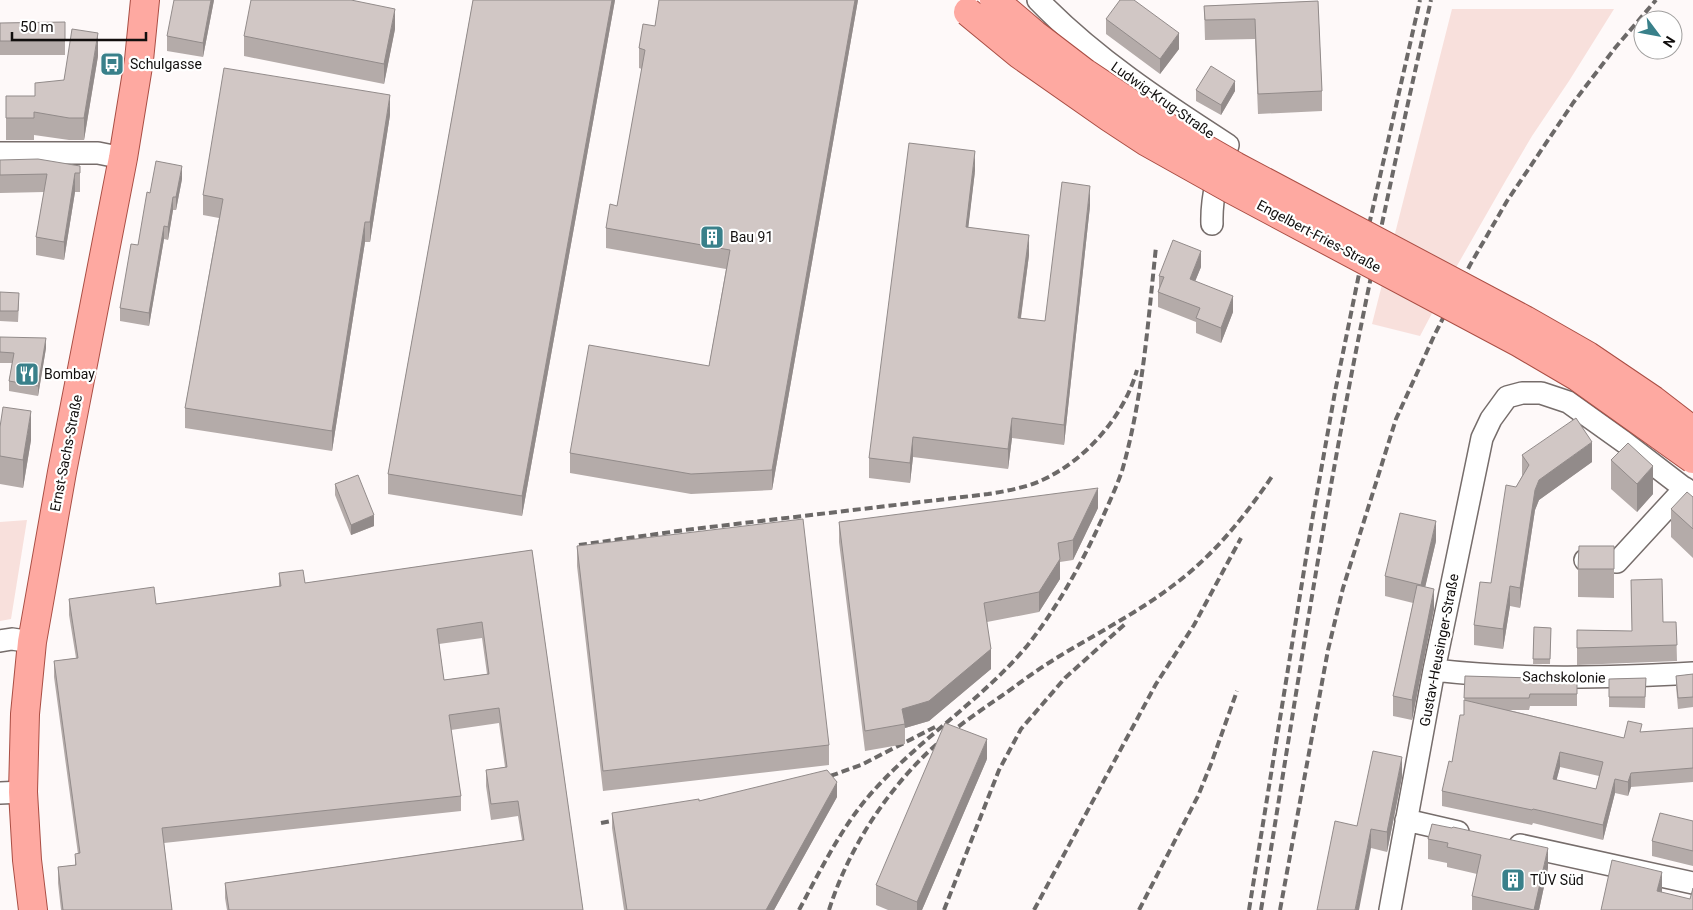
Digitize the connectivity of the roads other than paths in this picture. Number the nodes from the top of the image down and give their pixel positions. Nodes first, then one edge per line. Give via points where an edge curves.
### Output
1 (145, 0) edge
2 (994, 0) edge
3 (1038, 0) edge
4 (961, 6) edge
5 (0, 153) edge
6 (123, 158) junction
7 (1212, 224) dead end
8 (1693, 431) edge
9 (1693, 459) edge
10 (1689, 492) edge
11 (1579, 560) edge
12 (0, 641) edge
13 (32, 642) junction
14 (1434, 670) junction
15 (1693, 672) edge
16 (11, 792) edge
17 (1406, 820) junction
18 (1693, 883) edge
19 (33, 910) edge
20 (1390, 910) edge

1 - 6 main road, Ernst-Sachs-Straße
2 - 8 main road, Engelbert-Fries-Straße, bridge via 1085,73 1160,123 1572,347 1653,400
3 - 7 street, Ludwig-Krug-Straße via 1139,86 1228,145 1215,181
4 - 9 main road, Engelbert-Fries-Straße, bridge via 1019,54 1147,142 1520,343 1578,377
5 - 6 street via 98,153
6 - 13 main road, Ernst-Sachs-Straße
10 - 11 street via 1617,562
10 - 14 street, Gustav-Heusinger-Straße via 1568,402 1541,393 1507,397 1482,438
12 - 13 street
13 - 16 main road, Ernst-Sachs-Straße via 25,714
14 - 15 street, Sachskolonie via 1473,675 1603,677
14 - 17 street, Gustav-Heusinger-Straße
16 - 19 main road, Ernst-Sachs-Straße via 27,860
17 - 18 street
17 - 20 street, Gustav-Heusinger-Straße

